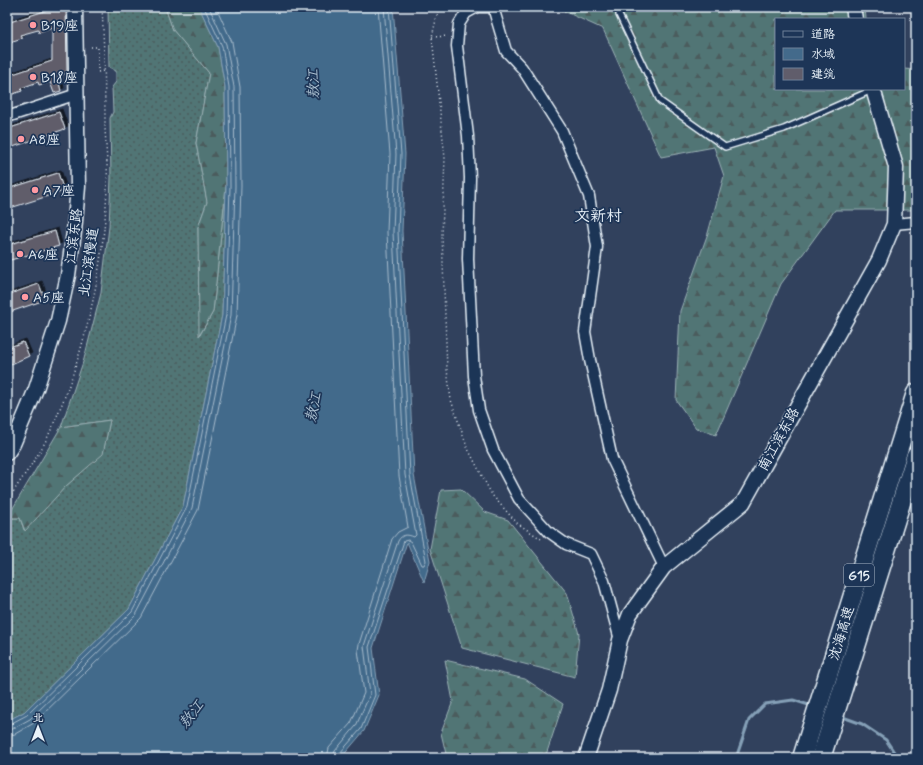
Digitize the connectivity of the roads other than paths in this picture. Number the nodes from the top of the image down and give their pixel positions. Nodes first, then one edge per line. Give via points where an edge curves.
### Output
1 (75, 7) edge
2 (476, 7) edge
3 (480, 7) edge
4 (488, 7) edge
5 (495, 7) edge
6 (619, 7) edge
7 (853, 7) edge
8 (855, 18) edge
9 (873, 90) edge
10 (77, 94) junction
11 (7, 117) edge
12 (916, 222) edge
13 (894, 224) junction
14 (916, 393) edge
15 (7, 454) edge
16 (916, 455) edge
17 (664, 567) junction
18 (620, 640) junction
19 (586, 758) edge
20 (802, 758) edge
21 (821, 758) edge

1 - 10 main road, 江滨东路
2 - 18 street via 466,13 458,24 457,46 468,136 468,259 474,376 479,410 493,450 519,499 549,532 566,544 591,554 604,581
3 - 4 street
5 - 17 street via 506,51 522,68 562,131 589,196 597,246 585,332 590,360 612,459
6 - 9 lane via 619,15 660,101 725,147 784,129
7 - 8 main road
9 - 13 main road, 南江滨东路 via 896,167
10 - 11 street
10 - 15 main road, 江滨东路 via 78,187 68,275 58,321 36,389 14,444
12 - 13 street
13 - 17 main road, 南江滨东路 via 879,260 742,503
14 - 20 highway, 沈海高速 / G15
16 - 21 highway, 沈海高速 / G15
17 - 18 main road, 南江滨东路 via 630,614
18 - 19 main road, 南江滨东路 via 609,690

